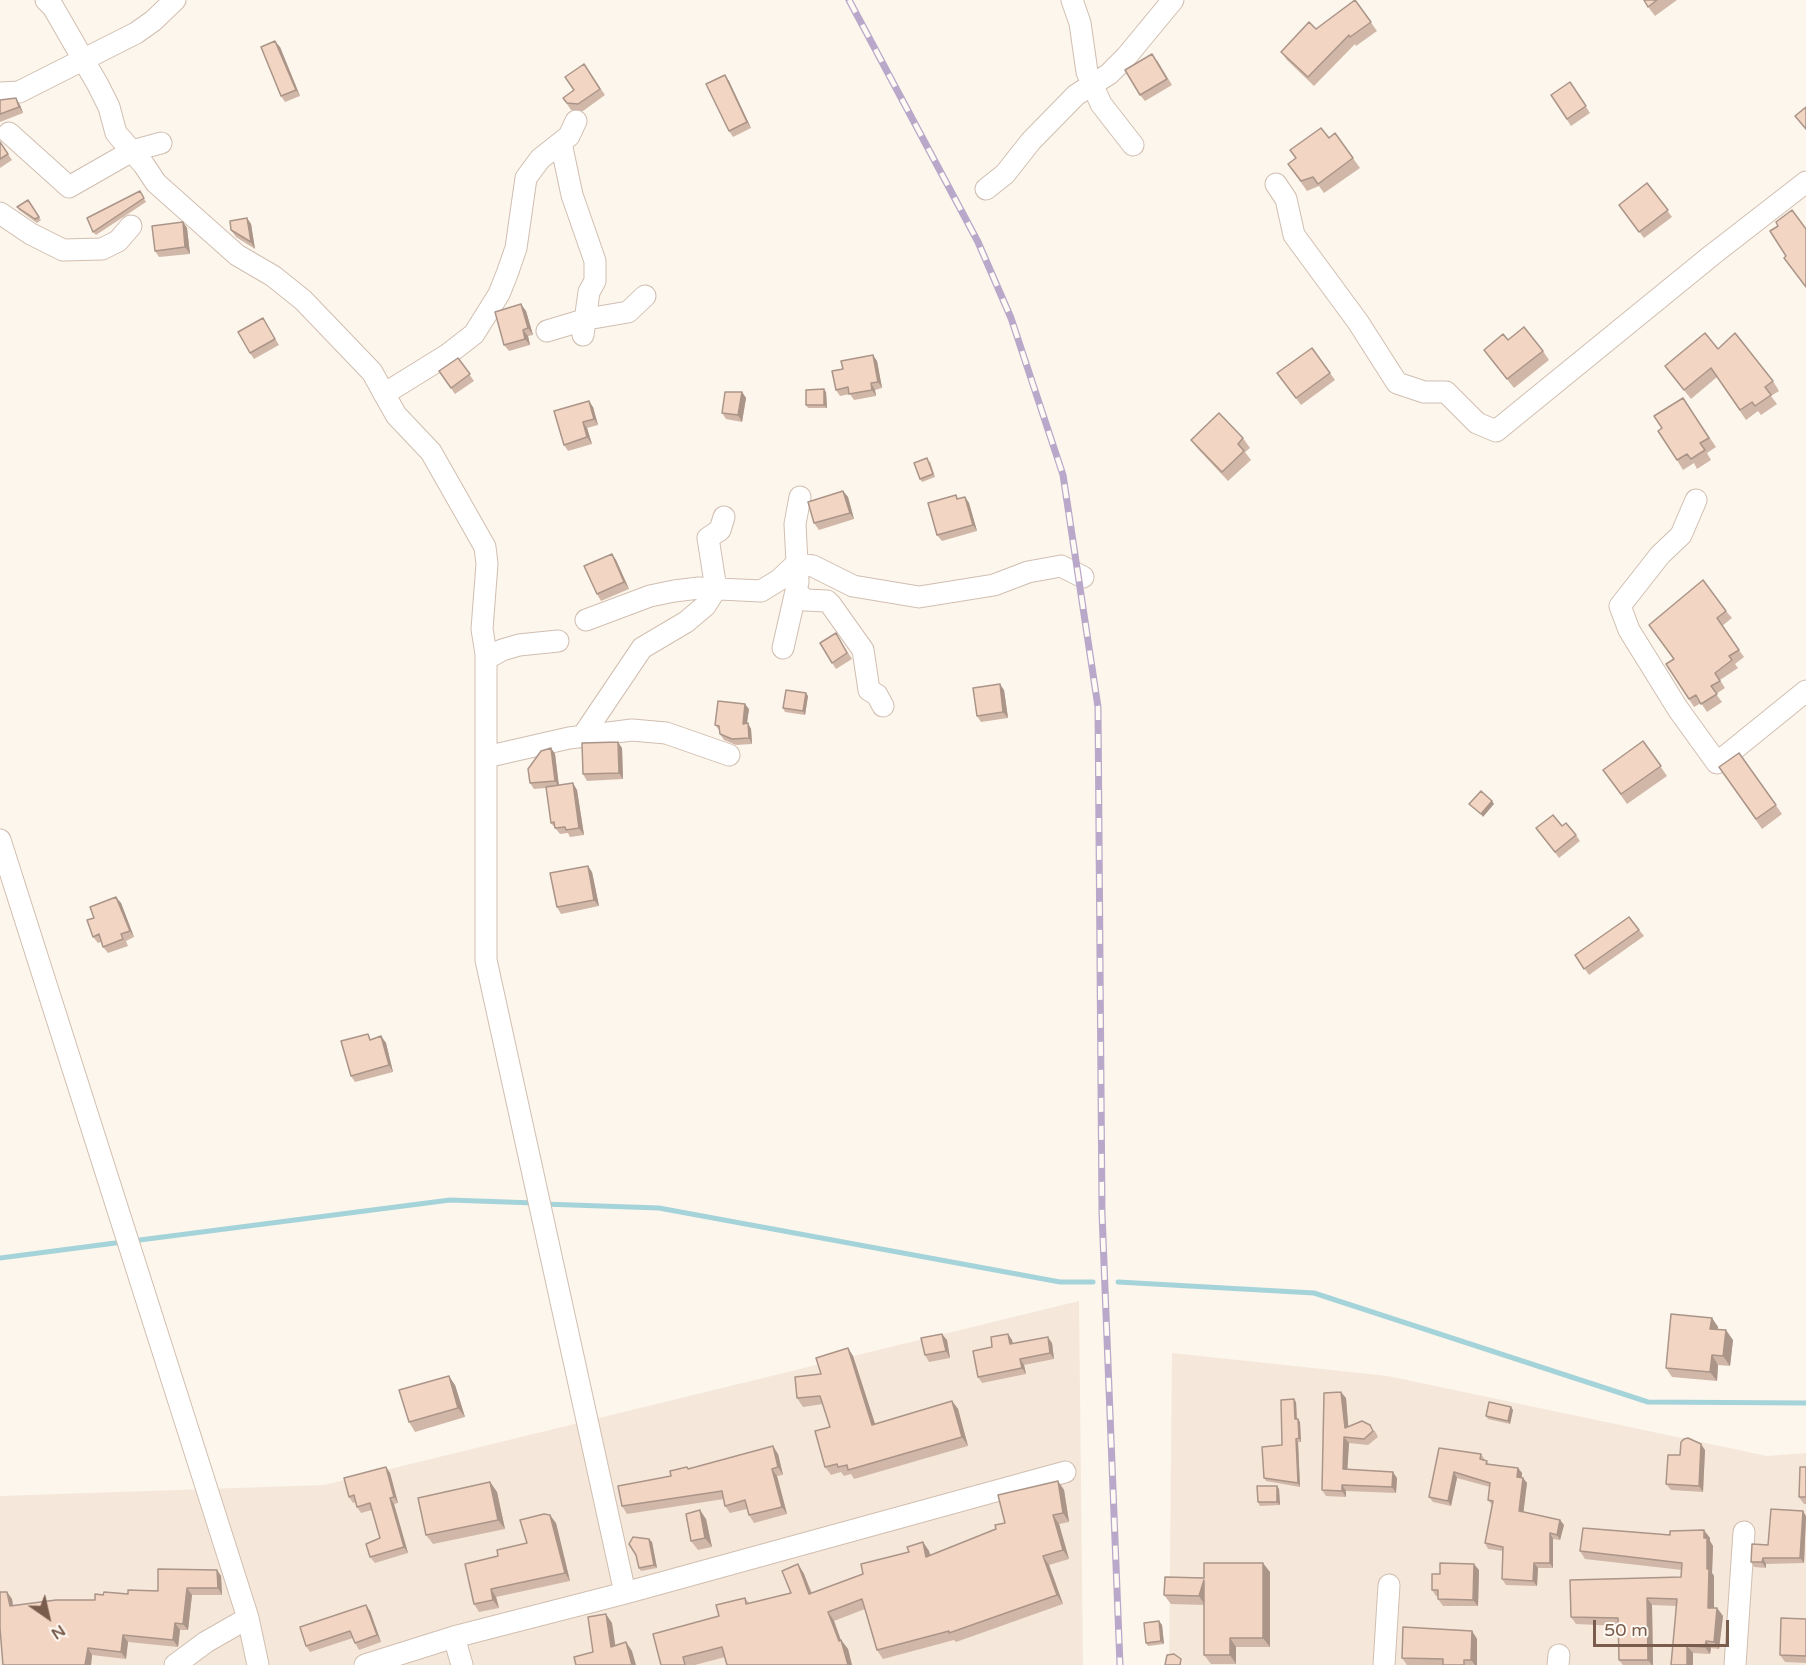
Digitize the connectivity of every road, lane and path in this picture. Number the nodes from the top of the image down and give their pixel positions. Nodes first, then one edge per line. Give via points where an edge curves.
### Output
1 (46, 0) edge
2 (175, 0) edge
3 (1072, 0) edge
4 (1173, 0) edge
5 (82, 60) junction
6 (1093, 83) junction
7 (0, 93) edge
8 (576, 121) dead end
9 (9, 133) dead end
10 (561, 142) junction
11 (162, 143) dead end
12 (1133, 145) dead end
13 (132, 151) junction
14 (1806, 182) edge
15 (1276, 184) dead end
16 (986, 189) dead end
17 (0, 213) edge
18 (131, 226) dead end
19 (645, 296) dead end
20 (585, 327) junction
21 (547, 331) dead end
22 (384, 394) junction
23 (800, 497) dead end
24 (1696, 500) dead end
25 (724, 516) dead end
26 (796, 564) junction
27 (1083, 577) dead end
28 (716, 589) junction
29 (797, 592) junction
30 (586, 620) dead end
31 (558, 641) dead end
32 (783, 648) dead end
33 (486, 659) junction
34 (1806, 691) edge
35 (883, 706) dead end
36 (582, 736) junction
37 (729, 755) dead end
38 (486, 757) junction
39 (0, 840) edge
40 (1065, 1472) dead end
41 (1744, 1532) dead end
42 (1389, 1586) dead end
43 (625, 1593) junction
44 (248, 1618) junction
45 (454, 1637) junction
46 (176, 1665) edge
47 (258, 1665) edge
48 (365, 1665) edge
49 (462, 1665) edge
50 (1384, 1665) edge
51 (1735, 1665) edge

1 - 5 street
2 - 5 street via 136,33
3 - 6 street via 1080,23 1087,72
4 - 6 street via 1110,74
5 - 7 street via 19,92
5 - 13 street via 109,106 116,133
6 - 12 street via 1101,104
6 - 16 street via 1076,94 1005,174
8 - 10 street via 569,136
9 - 13 street via 69,187
10 - 20 street via 572,195 595,261
10 - 22 street via 540,159 526,178 516,248 499,294 474,334
11 - 13 street
13 - 22 street via 156,183 215,237 303,300 372,372
14 - 15 street via 1496,431 1478,423 1446,392 1424,392 1397,383 1352,313 1294,235 1286,199
17 - 18 street via 63,250 102,249 118,241
19 - 20 street via 628,312
20 - 21 street
22 - 33 street via 396,415 431,452 485,547 482,629
23 - 26 street via 795,524
24 - 34 street via 1681,534 1646,570 1620,606 1629,630 1717,763
25 - 28 street via 720,530 708,538
26 - 27 street via 813,566 853,586 919,597 994,585 1028,572 1061,566
26 - 28 street via 761,591
26 - 29 street
28 - 30 street via 650,596
28 - 36 street via 705,606 686,622 642,648
29 - 32 street
29 - 35 street via 806,600 827,601 831,606 863,650 869,690 878,695
31 - 33 street via 519,645
33 - 38 street
36 - 37 street via 632,730 666,733
36 - 38 street
38 - 43 street via 486,960
39 - 44 street
40 - 43 street
41 - 51 street
42 - 50 street
43 - 45 street
44 - 46 street
44 - 47 street
45 - 48 street
45 - 49 street

